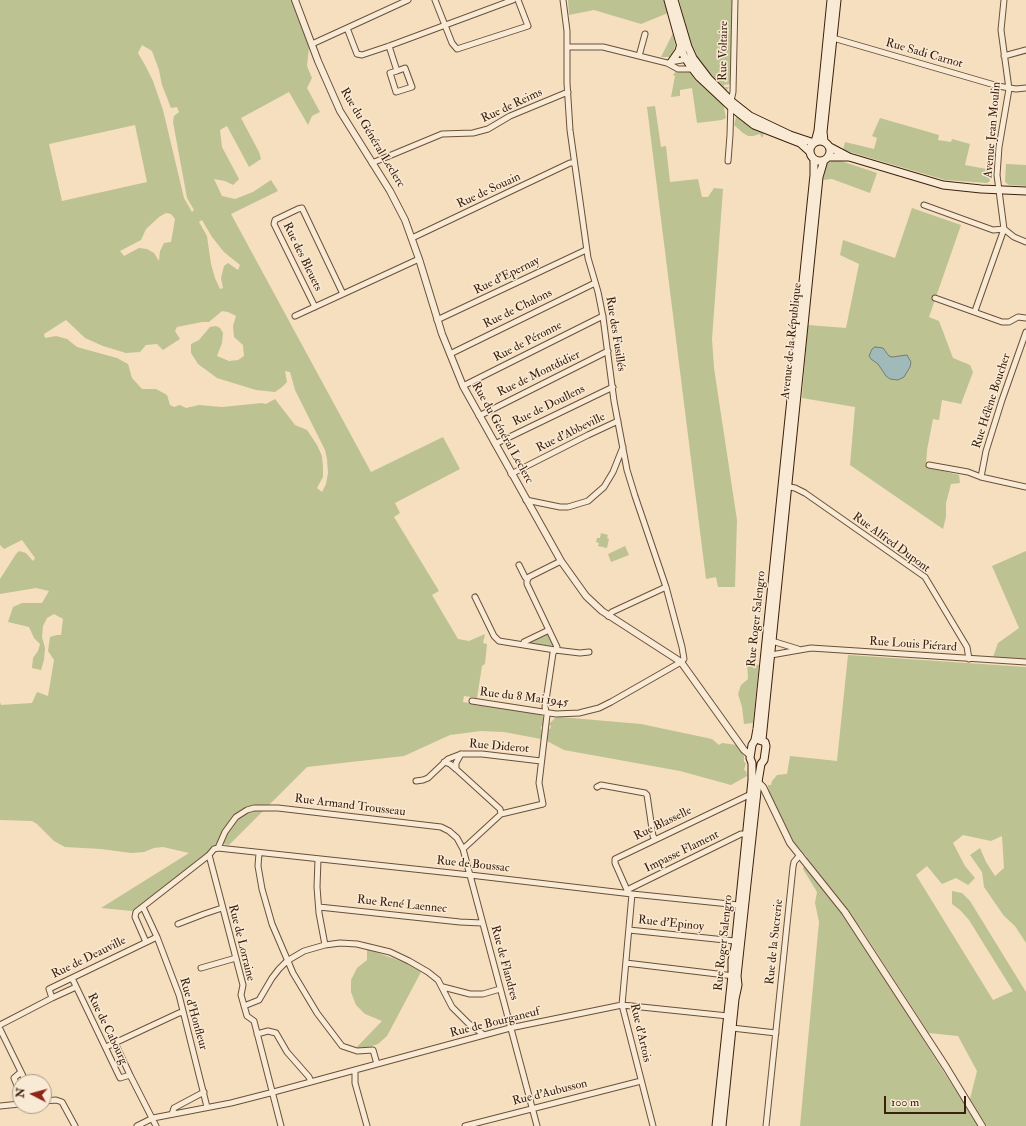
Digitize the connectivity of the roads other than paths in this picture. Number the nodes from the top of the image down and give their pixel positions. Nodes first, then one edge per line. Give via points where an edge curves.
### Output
1 (295, 0) edge
2 (408, 0) edge
3 (434, 0) edge
4 (513, 0) edge
5 (518, 0) edge
6 (563, 0) edge
7 (668, 0) edge
8 (674, 0) edge
9 (735, 0) edge
10 (831, 0) edge
11 (837, 0) edge
12 (1004, 0) edge
13 (446, 25) junction
14 (347, 28) junction
15 (646, 34) dead end
16 (833, 38) junction
17 (312, 44) junction
18 (389, 46) junction
19 (567, 47) junction
20 (680, 47) junction
21 (1026, 50) edge
22 (639, 56) junction
23 (1004, 56) junction
24 (690, 59) junction
25 (670, 62) junction
26 (692, 68) junction
27 (397, 71) junction
28 (1010, 88) junction
29 (1026, 88) edge
30 (568, 92) junction
31 (731, 104) junction
32 (824, 141) junction
33 (815, 142) junction
34 (830, 147) junction
35 (810, 152) junction
36 (849, 157) junction
37 (814, 159) junction
38 (826, 159) junction
39 (728, 161) dead end
40 (372, 163) junction
41 (574, 163) junction
42 (999, 191) junction
43 (1026, 191) edge
44 (924, 205) dead end
45 (1004, 229) junction
46 (412, 238) junction
47 (1026, 242) edge
48 (586, 250) junction
49 (419, 259) junction
50 (595, 283) junction
51 (343, 294) junction
52 (935, 298) dead end
53 (315, 307) junction
54 (975, 311) junction
55 (295, 316) dead end
56 (603, 316) junction
57 (1026, 318) edge
58 (438, 320) junction
59 (1026, 332) edge
60 (608, 351) junction
61 (450, 354) junction
62 (463, 386) junction
63 (612, 386) junction
64 (479, 416) junction
65 (618, 421) junction
66 (495, 444) junction
67 (623, 446) junction
68 (929, 465) dead end
69 (511, 474) junction
70 (981, 477) junction
71 (785, 486) junction
72 (1026, 487) edge
73 (526, 500) junction
74 (781, 523) junction
75 (561, 561) junction
76 (519, 565) dead end
77 (528, 579) junction
78 (666, 587) junction
79 (475, 597) dead end
80 (608, 616) junction
81 (550, 630) junction
82 (772, 641) junction
83 (523, 645) junction
84 (799, 649) junction
85 (555, 650) junction
86 (589, 652) dead end
87 (771, 654) junction
88 (969, 658) junction
89 (681, 662) junction
90 (1026, 662) edge
91 (472, 701) dead end
92 (546, 712) junction
93 (739, 742) junction
94 (756, 742) junction
95 (461, 754) junction
96 (750, 755) junction
97 (541, 761) junction
98 (444, 762) junction
99 (752, 763) junction
100 (761, 764) junction
101 (456, 769) junction
102 (416, 781) dead end
103 (758, 782) junction
104 (597, 787) dead end
105 (753, 795) junction
106 (769, 801) junction
107 (501, 814) junction
108 (746, 834) junction
109 (655, 839) junction
110 (218, 848) junction
111 (463, 849) junction
112 (258, 853) junction
113 (209, 855) junction
114 (800, 855) junction
115 (318, 859) junction
116 (470, 875) junction
117 (629, 892) junction
118 (739, 905) junction
119 (143, 907) junction
120 (319, 907) junction
121 (222, 908) junction
122 (482, 923) junction
123 (178, 924) dead end
124 (629, 930) junction
125 (157, 937) junction
126 (735, 941) junction
127 (146, 942) junction
128 (325, 945) junction
129 (236, 958) junction
130 (288, 961) junction
131 (626, 963) junction
132 (201, 968) dead end
133 (735, 976) junction
134 (72, 978) junction
135 (76, 987) junction
136 (443, 987) junction
137 (500, 989) junction
138 (52, 998) junction
139 (622, 1005) junction
140 (244, 1006) junction
141 (183, 1012) junction
142 (728, 1016) junction
143 (0, 1025) edge
144 (510, 1028) junction
145 (732, 1028) junction
146 (0, 1029) edge
147 (776, 1033) junction
148 (257, 1034) junction
149 (484, 1035) junction
150 (115, 1043) junction
151 (106, 1047) junction
152 (377, 1064) junction
153 (355, 1070) junction
154 (21, 1072) joint
155 (19, 1074) edge
156 (130, 1076) junction
157 (641, 1080) junction
158 (311, 1082) junction
159 (204, 1092) junction
160 (272, 1092) junction
161 (52, 1100) edge
162 (12, 1105) edge
163 (0, 1106) edge
164 (207, 1107) junction
165 (532, 1108) junction
166 (172, 1114) junction
167 (153, 1118) junction
168 (75, 1126) edge
169 (137, 1126) edge
170 (156, 1126) edge
171 (281, 1126) edge
172 (367, 1126) edge
173 (465, 1126) edge
174 (537, 1126) edge
175 (653, 1126) edge
176 (716, 1126) edge
177 (722, 1126) edge
178 (766, 1126) edge
179 (982, 1126) edge

1 - 17 street, Rue du Général Leclerc
2 - 14 street
3 - 13 street
4 - 13 street
5 - 13 street via 528,26 457,49 452,43
6 - 19 street, Rue des Fusillés
7 - 20 main road
8 - 24 main road
9 - 31 street, Rue Voltaire
10 - 33 main road
11 - 16 main road
12 - 23 street, Avenue Jean Moulin via 1001,30
13 - 18 street
14 - 17 street
14 - 18 street via 357,54 362,55
15 - 22 street
16 - 28 street, Rue Sadi Carnot
16 - 32 main road
17 - 40 street, Rue du Général Leclerc via 340,111
18 - 27 street
19 - 22 street via 604,47
19 - 30 street, Rue des Fusillés
20 - 24 main road
20 - 25 main road
21 - 23 street
22 - 25 street
23 - 28 street, Avenue Jean Moulin
24 - 25 street
24 - 26 main road
24 - 31 main road
25 - 26 street via 678,69
26 - 31 main road via 717,95
27 - 27 street via 390,73 396,92 412,87 405,68
28 - 29 street, Rue Sadi Carnot
28 - 42 street, Avenue Jean Moulin via 999,152
30 - 40 street, Rue de Reims via 510,116 488,129 473,133 442,134
30 - 41 street, Rue des Fusillés
31 - 33 main road via 763,123 790,135
31 - 35 main road via 754,125 800,143
31 - 39 street, Rue Voltaire
32 - 33 main road
32 - 34 main road
33 - 35 main road
34 - 36 main road
34 - 38 main road
35 - 37 main road
36 - 38 main road
36 - 42 main road via 943,184
37 - 38 main road
37 - 71 main road, Avenue de la République
38 - 71 main road, Avenue de la République via 819,177
40 - 46 street, Rue du Général Leclerc via 397,202
41 - 46 street, Rue de Souain
41 - 48 street, Rue des Fusillés
42 - 43 main road
42 - 45 street, Avenue Jean Moulin
44 - 45 street via 993,230
45 - 47 street
45 - 54 street
46 - 49 street, Rue du Général Leclerc
48 - 50 street, Rue des Fusillés
48 - 58 street, Rue d'Epernay
49 - 51 street
49 - 58 street, Rue du Général Leclerc
50 - 56 street, Rue des Fusillés
50 - 61 street, Rue de Chalons
51 - 53 street
51 - 53 street, Rue des Bleuets via 302,208 298,208 275,220 274,224
52 - 54 street
53 - 55 street
54 - 57 street via 1005,322 1015,317
56 - 60 street, Rue des Fusillés
56 - 62 street, Rue de Péronne
58 - 61 street, Rue du Général Leclerc
59 - 70 street, Rue Hélène Boucher via 986,451
60 - 63 street, Rue des Fusillés
60 - 64 street, Rue de Montdidier
61 - 62 street, Rue du Général Leclerc
62 - 64 street, Rue du Général Leclerc
63 - 65 street, Rue des Fusillés
63 - 66 street, Rue de Doullens
64 - 66 street, Rue du Général Leclerc
65 - 67 street, Rue des Fusillés
65 - 69 street, Rue d'Abbeville
66 - 69 street, Rue du Général Leclerc
67 - 73 street via 604,487 588,501 560,507
67 - 78 street, Rue des Fusillés via 627,470
68 - 70 street
69 - 73 street, Rue du Général Leclerc
70 - 72 street
71 - 74 main road, Avenue de la République
71 - 88 street, Rue Alfred Dupont via 805,493 925,577 968,647
73 - 75 street, Rue du Général Leclerc
74 - 82 main road, Rue Roger Salengro
74 - 94 main road, Rue Roger Salengro
75 - 77 street
75 - 80 street, Rue du Général Leclerc via 586,596
76 - 77 street via 524,577
77 - 81 street via 527,584
78 - 80 street
78 - 89 street, Rue des Fusillés via 684,654
79 - 83 street via 496,639
80 - 89 street, Rue du Général Leclerc
81 - 83 street via 524,642
81 - 85 street via 557,647
82 - 84 street, Rue Louis Piérard
82 - 87 main road, Rue Roger Salengro
83 - 85 street
84 - 87 street, Rue Louis Piérard
84 - 88 street, Rue Louis Piérard
85 - 86 street
85 - 92 street, Rue Diderot
87 - 94 main road, Rue Roger Salengro
88 - 90 street, Rue Louis Piérard
89 - 92 street, Rue du 8 Mai 1945 via 599,708 570,714
89 - 93 street, Rue du Général Leclerc
91 - 92 street, Rue du 8 Mai 1945
92 - 97 street, Rue Diderot
93 - 94 street
93 - 96 street, Rue du Général Leclerc
94 - 96 main road
94 - 100 main road, Rue Roger Salengro via 765,742 766,746
95 - 97 street, Rue Diderot
95 - 98 street, Rue Diderot
95 - 101 street
96 - 99 main road, Rue Roger Salengro
97 - 107 street, Rue Diderot via 539,783 543,804
98 - 101 street
98 - 102 street, Rue Diderot via 428,778
99 - 100 main road
99 - 105 main road, Rue Roger Salengro
100 - 103 main road, Rue Roger Salengro
101 - 107 street via 500,809
103 - 105 main road, Rue Roger Salengro
103 - 106 street
104 - 109 street via 601,785 645,793
105 - 106 street via 765,797
105 - 108 main road, Rue Roger Salengro
105 - 109 street, Rue Blasselle
105 - 133 main road, Rue Roger Salengro
106 - 114 street via 790,843
107 - 111 street
108 - 117 street, Impasse Flament via 741,834
108 - 118 main road, Rue Roger Salengro
109 - 117 street, Rue Blasselle via 615,859
110 - 111 street, Rue Armand Trousseau via 225,832 242,813 254,808 278,808 441,827 457,838
110 - 112 street, Rue de Boussac
110 - 113 street
111 - 116 street, Rue Armand Trousseau
112 - 115 street, Rue de Boussac
112 - 130 street via 262,889 272,924
113 - 119 street
113 - 121 street, Rue de Lorraine
114 - 147 street, Rue de la Sucrerie via 793,867
114 - 179 street via 845,912
115 - 116 street, Rue de Boussac
115 - 120 street
116 - 117 street, Rue de Boussac
116 - 122 street, Rue de Flandres
117 - 118 street, Rue de Boussac
117 - 124 street, Rue d'Artois
118 - 126 main road, Rue Roger Salengro
119 - 125 street, Rue d'Honfleur
119 - 127 street via 136,912 135,917
120 - 122 street, Rue René Laennec
120 - 128 street
121 - 123 street
121 - 129 street, Rue de Lorraine
122 - 137 street, Rue de Flandres
124 - 126 street, Rue d'Epinoy
124 - 131 street, Rue d'Artois
125 - 127 street, Rue de Deauville
125 - 141 street, Rue d'Honfleur via 180,995
126 - 133 main road, Rue Roger Salengro via 732,960
127 - 134 street, Rue de Deauville
128 - 130 street via 304,951
128 - 136 street via 357,944 390,952 419,966
129 - 132 street
129 - 140 street, Rue de Lorraine via 243,985 241,995
130 - 140 street via 279,968 259,1000
130 - 152 street via 317,1013 342,1046 357,1051 374,1050
131 - 133 street
131 - 139 street, Rue d'Artois
133 - 142 main road, Rue Roger Salengro
133 - 145 main road, Rue Roger Salengro via 738,987
134 - 135 street, Rue de Cabourg
134 - 138 street, Rue de Deauville via 49,989
135 - 138 street
135 - 151 street, Rue de Cabourg
136 - 137 street via 470,994 483,994
136 - 149 street via 452,1007
137 - 144 street, Rue de Flandres
138 - 143 street, Rue de Deauville
139 - 142 street, Rue de Bourganeuf
139 - 144 street, Rue de Bourganeuf
139 - 157 street, Rue d'Artois
140 - 148 street, Rue de Lorraine via 247,1016 254,1022
141 - 150 street
141 - 159 street, Rue d'Honfleur
142 - 176 main road, Rue Roger Salengro
144 - 149 street, Rue de Bourganeuf
144 - 165 street, Rue de Flandres
145 - 147 street
145 - 177 main road, Rue Roger Salengro
146 - 154 street
147 - 178 street, Rue de la Sucrerie
148 - 158 street via 268,1031 276,1033 287,1052 310,1077
148 - 160 street, Rue de Lorraine
149 - 152 street, Rue de Bourganeuf
150 - 151 street
150 - 156 street, Rue de Cabourg
151 - 156 street, Rue de Cabourg via 120,1078
152 - 153 street, Rue de Bourganeuf
153 - 158 street, Rue de Bourganeuf
153 - 172 street
154 - 155 street
156 - 167 street, Rue de Cabourg
157 - 165 street, Rue d'Aubusson
157 - 175 street, Rue d'Artois
158 - 160 street, Rue de Bourganeuf
159 - 164 street, Rue d'Honfleur
159 - 166 street via 174,1108
160 - 164 street, Rue de Bourganeuf
160 - 171 street, Rue de Lorraine
161 - 168 street via 60,1100 64,1104
162 - 163 street
164 - 166 street, Rue de Bourganeuf
165 - 173 street, Rue d'Aubusson
165 - 174 street, Rue de Flandres
166 - 167 street, Rue de Bourganeuf
167 - 169 street, Rue de Bourganeuf
167 - 170 street, Rue de Cabourg

